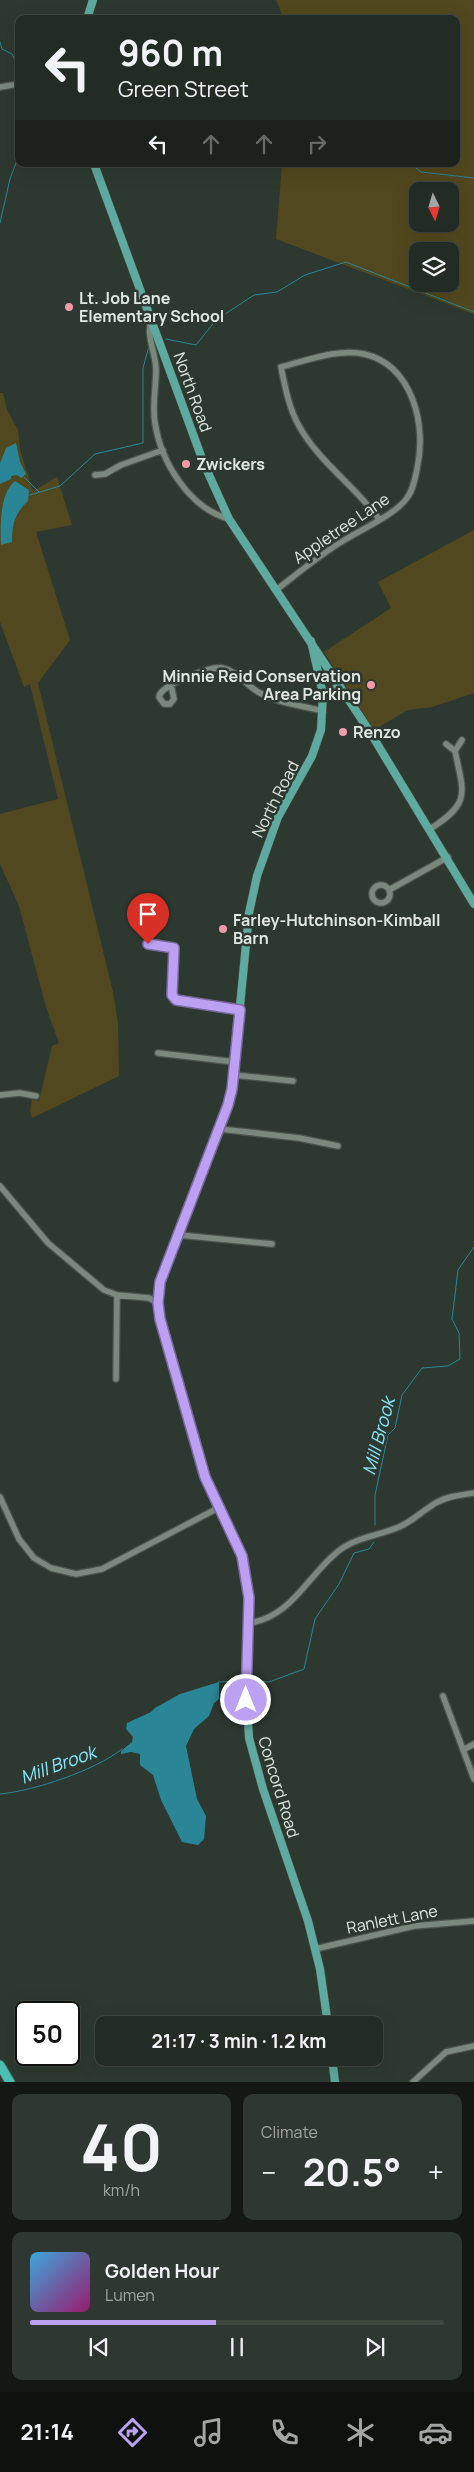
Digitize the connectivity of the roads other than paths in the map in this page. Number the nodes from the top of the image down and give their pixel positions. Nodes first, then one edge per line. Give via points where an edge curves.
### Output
1 (93, 0) edge
2 (88, 15) edge
3 (15, 85) edge
4 (0, 87) edge
5 (95, 167) edge
6 (152, 319) junction
7 (163, 450) junction
8 (95, 475) dead end
9 (229, 519) junction
10 (379, 519) junction
11 (276, 590) junction
12 (313, 645) junction
13 (171, 685) dead end
14 (340, 687) junction
15 (322, 694) junction
16 (323, 711) junction
17 (462, 740) dead end
18 (446, 744) dead end
19 (455, 751) junction
20 (430, 829) junction
21 (448, 858) junction
22 (389, 890) dead end
23 (474, 904) edge
24 (148, 944) dead end
25 (240, 1010) junction
26 (158, 1053) dead end
27 (235, 1062) junction
28 (234, 1075) junction
29 (293, 1081) dead end
30 (0, 1095) edge
31 (36, 1096) dead end
32 (220, 1129) junction
33 (338, 1146) dead end
34 (0, 1186) edge
35 (179, 1235) junction
36 (272, 1244) dead end
37 (117, 1295) junction
38 (158, 1303) junction
39 (116, 1379) dead end
40 (474, 1493) edge
41 (0, 1497) edge
42 (220, 1507) junction
43 (249, 1623) junction
44 (443, 1696) dead end
45 (474, 1744) edge
46 (463, 1750) junction
47 (474, 1780) edge
48 (474, 1921) edge
49 (316, 1949) junction
50 (327, 2016) edge
51 (474, 2046) edge
52 (0, 2066) edge
53 (333, 2066) edge
54 (334, 2081) edge
55 (10, 2082) edge
56 (413, 2082) edge

1 - 2 main road
3 - 4 street
5 - 6 main road, North Road
6 - 7 street via 149,329 156,367 155,422
6 - 9 main road, North Road via 204,464
7 - 8 street via 105,474
7 - 9 street via 185,489 213,512
9 - 11 main road, North Road
10 - 10 street, Appletree Lane via 406,499 417,473 421,432 415,405 406,386 383,362 360,353 339,354 282,367 290,405 302,430
10 - 11 street, Appletree Lane via 326,552
11 - 12 main road, North Road
12 - 14 main road, North Road
12 - 15 main road, North Road
13 - 16 street via 206,669 222,668 236,673 261,694
14 - 15 main road
14 - 20 main road, North Road
15 - 16 main road, North Road
16 - 25 main road, North Road via 315,750 278,817 257,876 249,913
17 - 19 street
18 - 19 street
19 - 20 street via 461,799 451,814
20 - 21 main road, North Road
21 - 22 street
21 - 23 main road, North Road
24 - 25 street via 174,948 173,998 180,1002
25 - 27 main road, Concord Road
26 - 27 street
27 - 28 main road, Concord Road
28 - 29 street
28 - 32 main road, Concord Road
30 - 31 street via 20,1092
32 - 33 street
32 - 35 main road, Concord Road
34 - 37 street via 48,1243 104,1290
35 - 36 street
35 - 38 main road, Concord Road via 160,1282
37 - 38 street via 135,1295
37 - 39 street
38 - 42 main road, Concord Road via 195,1448 210,1490
40 - 43 street via 441,1500 405,1525 348,1545 332,1556 286,1605 263,1620
41 - 42 street via 19,1539 34,1558 51,1568 76,1574 102,1569
42 - 43 main road, Concord Road via 242,1556 248,1584
43 - 49 main road, Concord Road via 246,1688 249,1738
44 - 46 street
45 - 46 street
46 - 47 street
48 - 49 street, Ranlett Lane via 414,1926
49 - 50 main road, Concord Road
51 - 56 street via 446,2052
52 - 55 highway
53 - 54 main road

